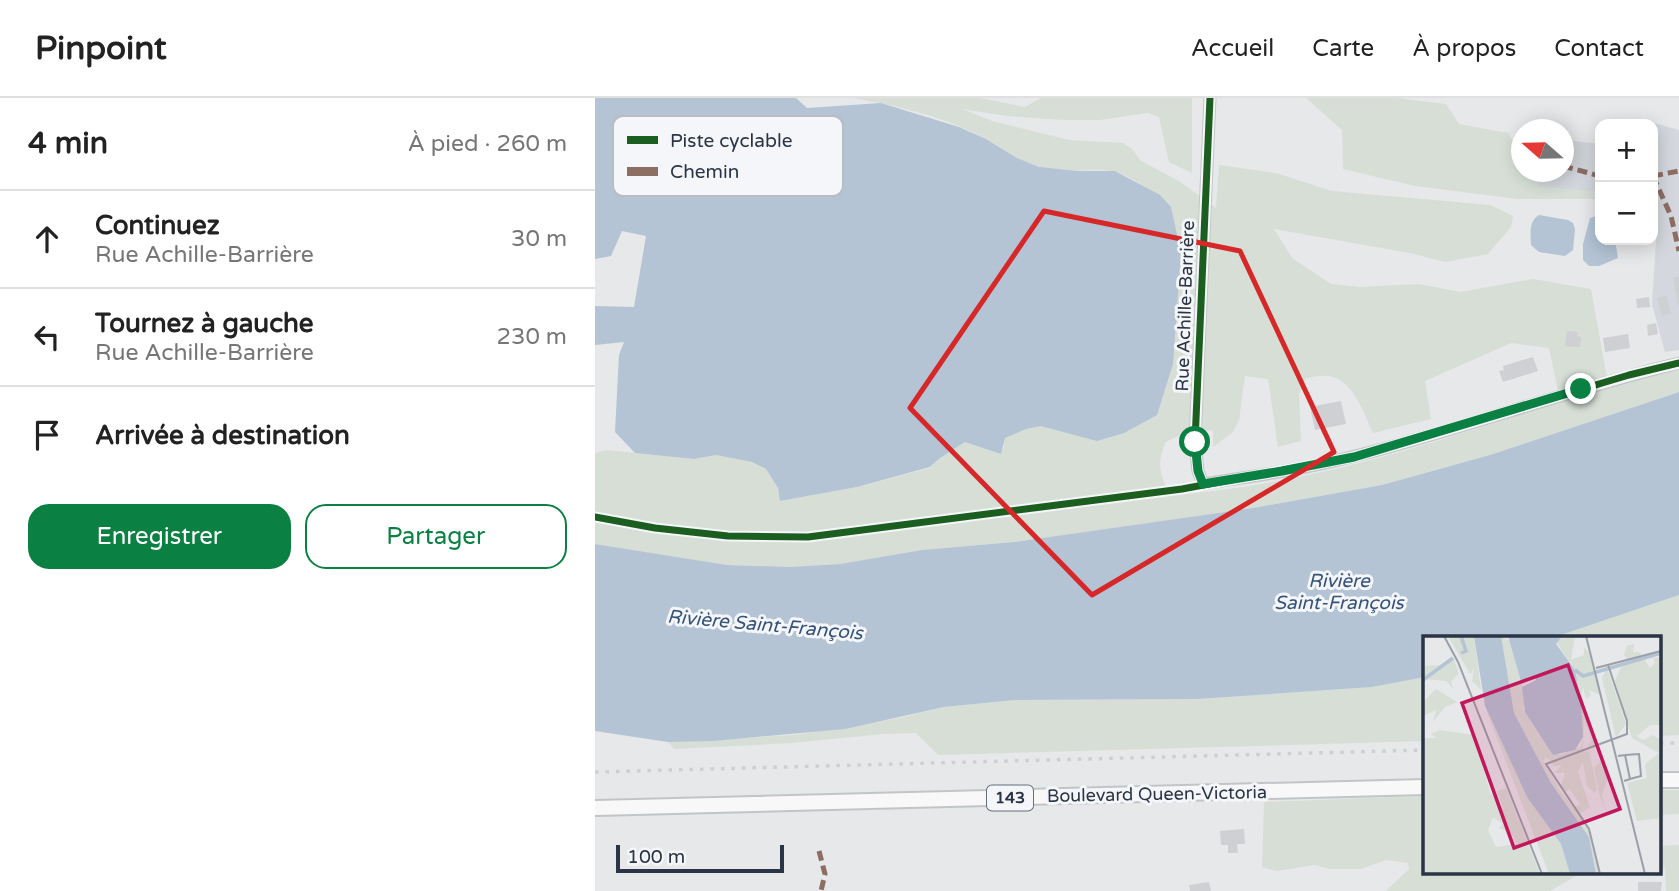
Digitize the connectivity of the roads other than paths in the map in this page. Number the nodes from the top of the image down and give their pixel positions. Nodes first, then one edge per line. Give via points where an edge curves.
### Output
1 (1210, 98) edge
2 (1679, 363) edge
3 (1661, 780) edge
4 (1679, 780) edge
5 (1423, 787) edge
6 (595, 808) edge

1 - 2 street, Rue Achille-Barrière via 1195,442 1203,484 1354,457
3 - 4 main road
5 - 6 main road, Boulevard Queen-Victoria / 143

